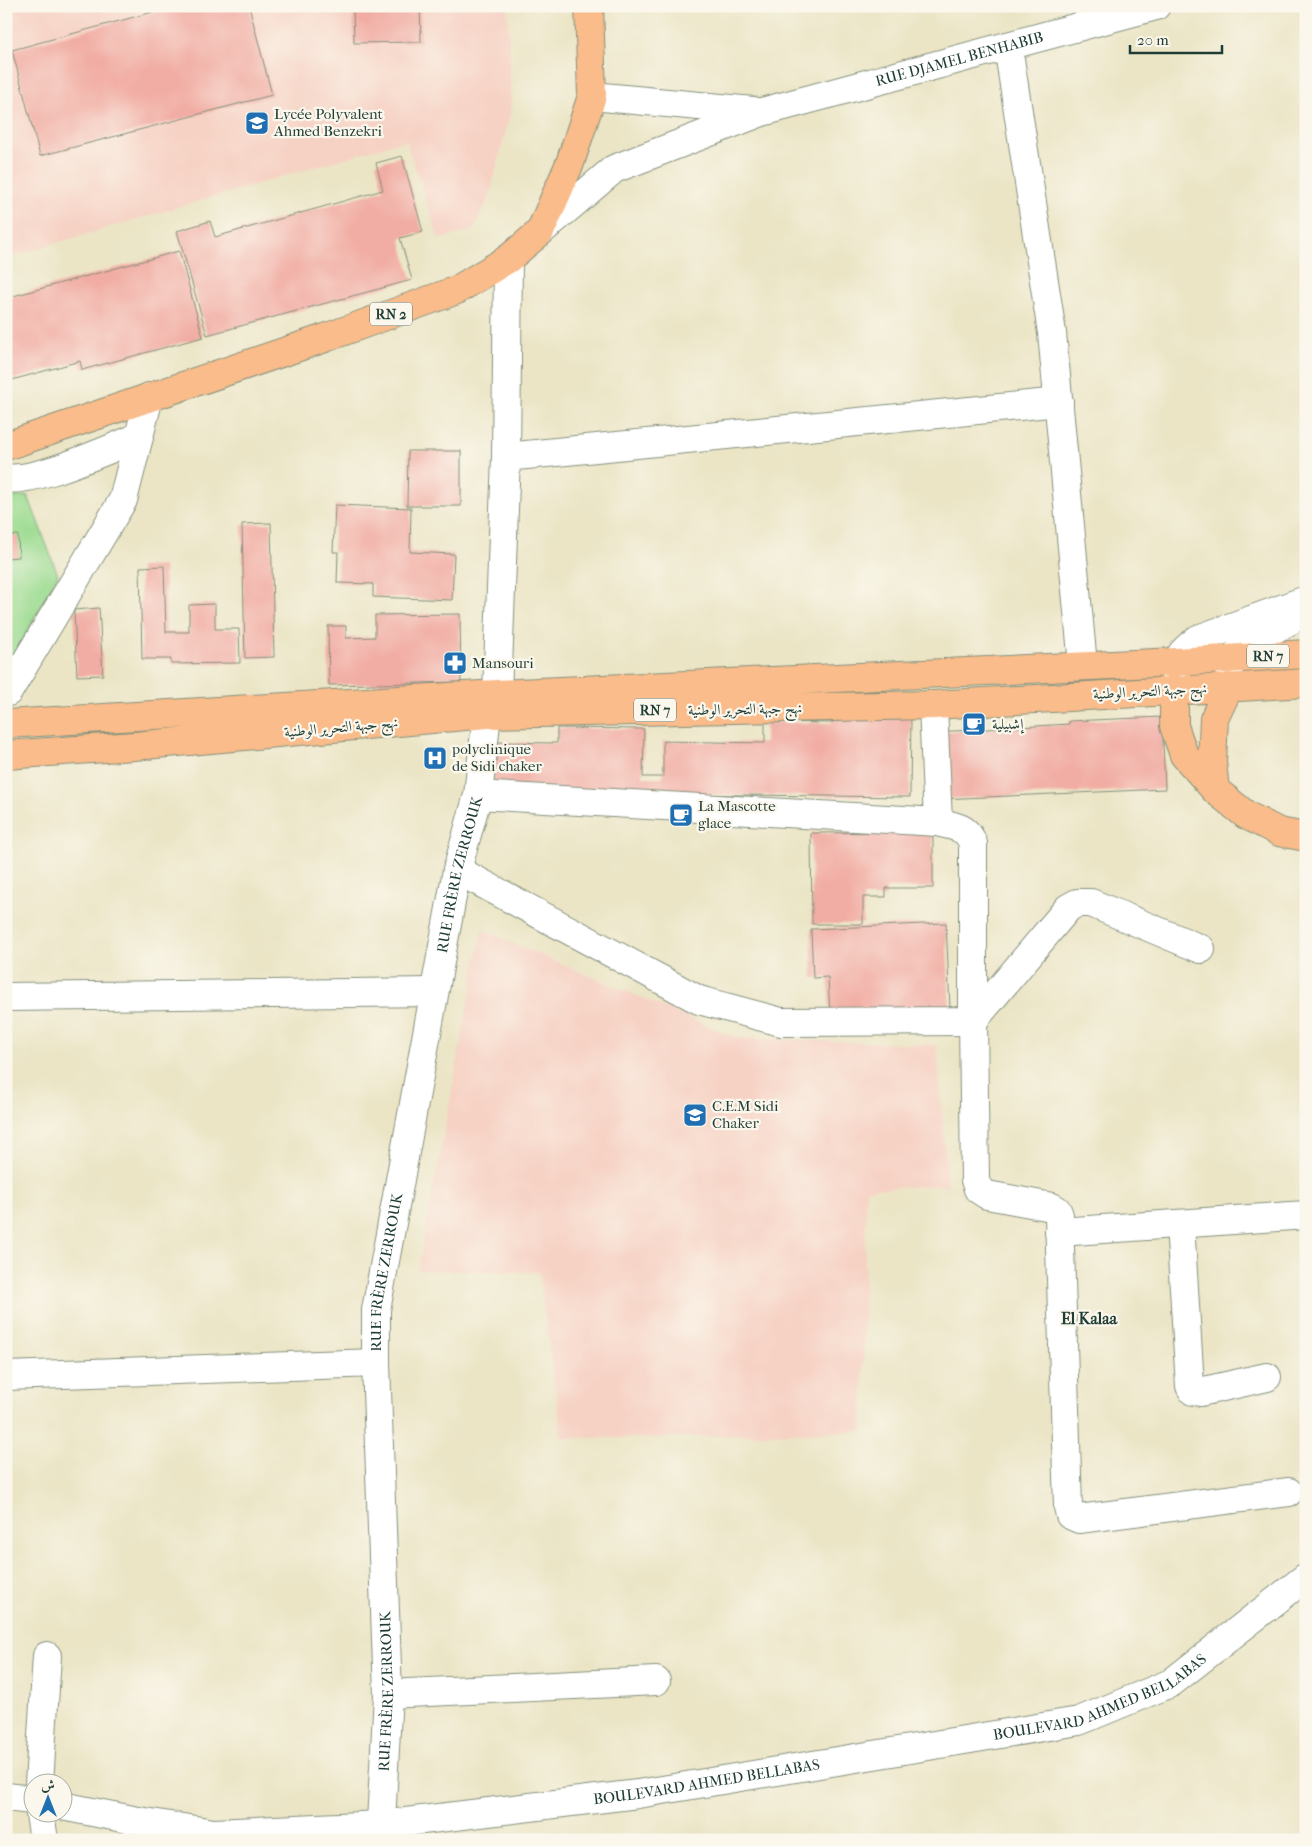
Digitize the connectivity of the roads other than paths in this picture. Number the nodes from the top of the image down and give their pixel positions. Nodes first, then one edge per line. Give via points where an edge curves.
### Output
1 (589, 6) edge
2 (1156, 6) edge
3 (1008, 46) junction
4 (592, 96) junction
5 (762, 112) junction
6 (540, 232) junction
7 (508, 259) junction
8 (149, 397) junction
9 (1059, 402) junction
10 (139, 437) junction
11 (6, 446) edge
12 (506, 457) junction
13 (6, 478) edge
14 (1306, 600) edge
15 (1306, 610) edge
16 (1306, 654) edge
17 (1230, 659) junction
18 (1176, 662) junction
19 (1083, 665) junction
20 (1306, 682) edge
21 (1229, 687) junction
22 (1174, 690) junction
23 (8, 692) dead end
24 (492, 704) junction
25 (933, 705) junction
26 (6, 724) edge
27 (6, 755) edge
28 (1215, 790) junction
29 (478, 795) junction
30 (938, 822) junction
31 (1306, 837) edge
32 (457, 870) junction
33 (1202, 950) dead end
34 (434, 992) junction
35 (6, 998) edge
36 (973, 1021) junction
37 (1306, 1215) edge
38 (1180, 1224) junction
39 (1060, 1232) junction
40 (376, 1363) junction
41 (6, 1376) edge
42 (1267, 1377) dead end
43 (1288, 1492) dead end
44 (1306, 1577) edge
45 (47, 1656) dead end
46 (656, 1681) dead end
47 (388, 1694) junction
48 (40, 1774) edge
49 (6, 1797) edge
50 (22, 1799) edge
51 (72, 1808) edge
52 (42, 1824) edge
53 (381, 1832) edge
54 (214, 1837) edge
55 (44, 1840) edge

1 - 4 main road, RN 2
2 - 3 street, RUE DJAMEL BENHABIB
3 - 5 street, RUE DJAMEL BENHABIB
3 - 9 street via 1052,333
4 - 5 street
4 - 6 main road, RN 2 via 570,163
5 - 6 street via 614,169
6 - 7 main road, RN 2
7 - 8 main road, RN 2 via 457,290
7 - 12 street, RUE FRÈRE ZERROUK
8 - 10 street
8 - 11 main road, RN 2
9 - 12 street
9 - 19 street
10 - 13 street via 38,475
10 - 23 street via 123,500
12 - 24 street, RUE FRÈRE ZERROUK
14 - 18 street via 1198,639
15 - 17 street
16 - 17 main road, RN 7
17 - 18 main road, نهج جبهة التحرير الوطنية / RN 7
17 - 21 street
18 - 19 main road, نهج جبهة التحرير الوطنية / RN 7
18 - 22 street
19 - 24 main road, نهج جبهة التحرير الوطنية / RN 7
20 - 21 main road, نهج جبهة التحرير الوطنية / RN 7
21 - 22 main road, نهج جبهة التحرير الوطنية / RN 7
21 - 28 main road via 1214,719 1212,762
22 - 25 main road, نهج جبهة التحرير الوطنية / RN 7
22 - 28 main road via 1174,726 1184,755
24 - 25 main road, نهج جبهة التحرير الوطنية / RN 7
24 - 26 main road, نهج جبهة التحرير الوطنية / RN 7
24 - 27 main road, نهج جبهة التحرير الوطنية / RN 7 via 134,746
24 - 29 street, RUE FRÈRE ZERROUK
25 - 30 street
28 - 31 main road via 1246,815 1279,832
29 - 30 street
29 - 32 street, RUE FRÈRE ZERROUK
30 - 36 street via 962,828 970,834 973,844
32 - 34 street, RUE FRÈRE ZERROUK
32 - 36 street via 700,1000 781,1022
33 - 36 street via 1091,903 1077,903 1068,908
34 - 35 street
34 - 40 street, RUE FRÈRE ZERROUK via 376,1310
36 - 39 street via 975,1180 978,1189 987,1195 1052,1207 1059,1215
37 - 38 street
38 - 39 street
38 - 42 street via 1190,1386 1194,1392 1200,1392
39 - 43 street via 1070,1514 1078,1519
40 - 41 street
40 - 47 street, RUE FRÈRE ZERROUK
44 - 53 street, BOULEVARD AHMED BELLABAS via 1171,1683 1079,1721 638,1794
45 - 48 street
46 - 47 street
47 - 53 street, RUE FRÈRE ZERROUK
49 - 50 street
51 - 54 street, BOULEVARD AHMED BELLABAS
52 - 55 street
53 - 54 street, BOULEVARD AHMED BELLABAS

